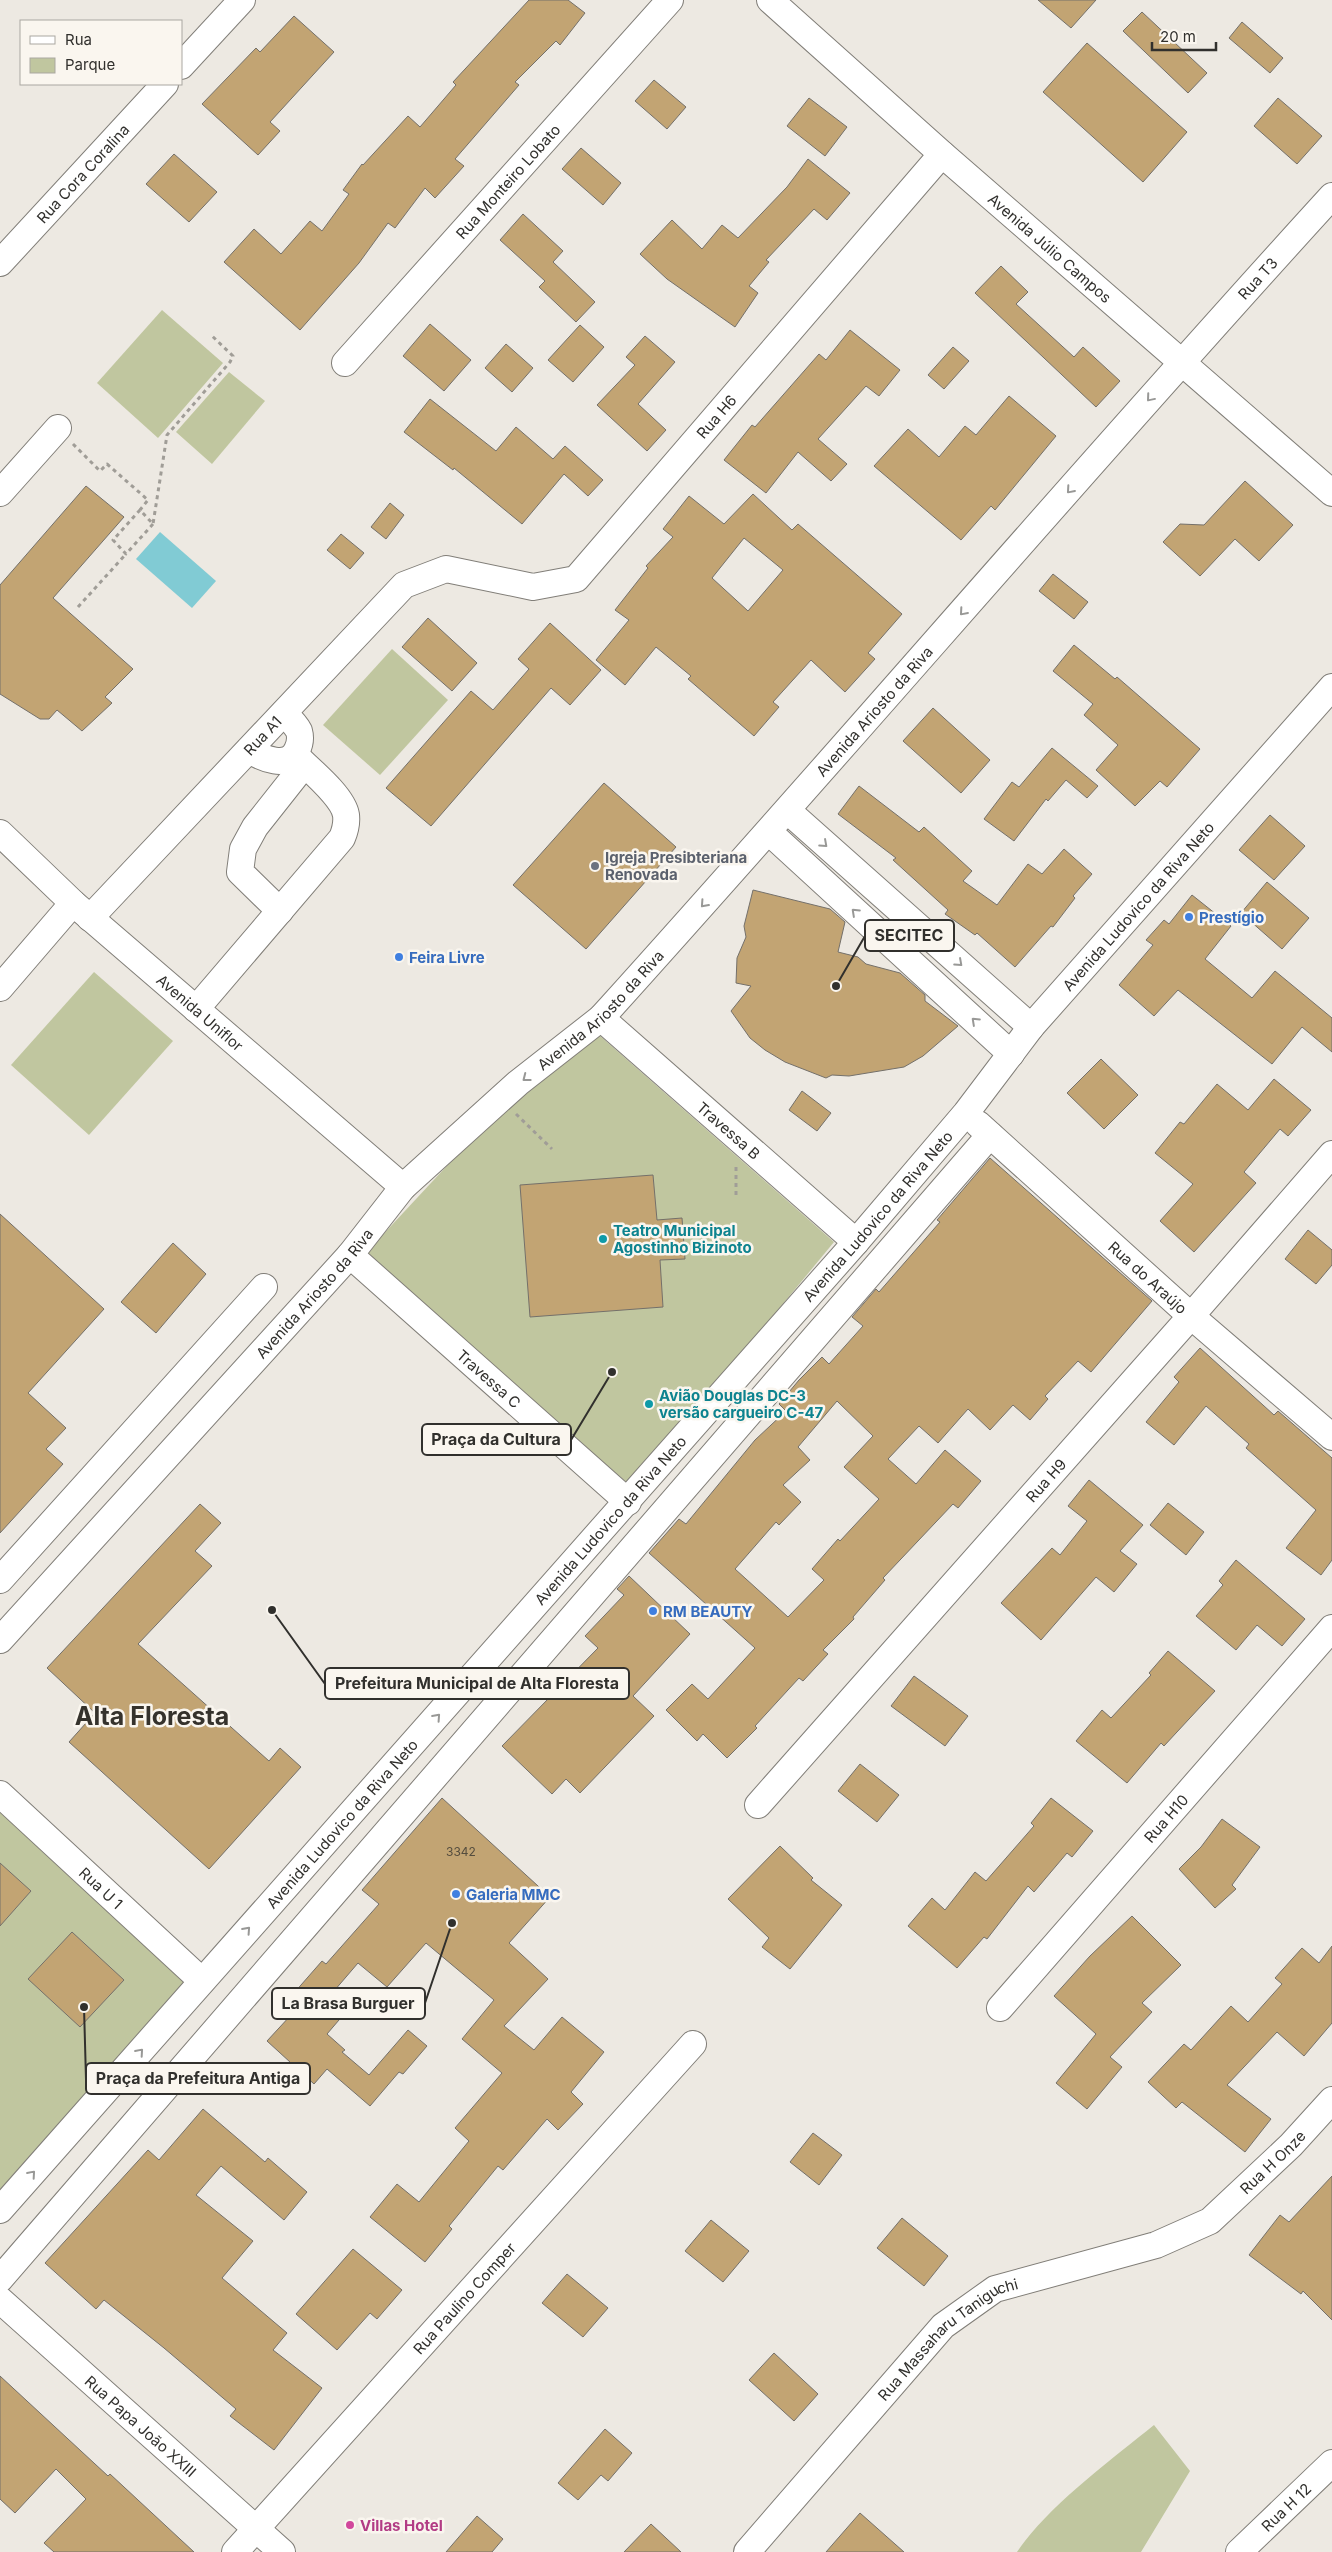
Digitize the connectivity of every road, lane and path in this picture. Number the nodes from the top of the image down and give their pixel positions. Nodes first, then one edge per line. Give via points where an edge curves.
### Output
1 (242, 0) edge
2 (670, 0) edge
3 (770, 0) edge
4 (182, 65) edge
5 (164, 85) edge
6 (942, 154) junction
7 (1332, 196) edge
8 (0, 263) edge
9 (210, 334) dead end
10 (1182, 360) junction
11 (345, 363) dead end
12 (58, 428) joint
13 (0, 493) edge
14 (1332, 493) edge
15 (140, 510) junction
16 (153, 524) junction
17 (126, 554) junction
18 (446, 569) joint
19 (78, 607) dead end
20 (1332, 687) edge
21 (284, 713) junction
22 (249, 750) junction
23 (300, 760) junction
24 (788, 811) junction
25 (769, 832) junction
26 (0, 833) edge
27 (897, 909) junction
28 (82, 911) junction
29 (280, 911) junction
30 (876, 931) junction
31 (0, 988) edge
32 (196, 1009) junction
33 (601, 1018) junction
34 (1031, 1027) junction
35 (1011, 1054) junction
36 (502, 1098) junction
37 (966, 1113) junction
38 (990, 1135) junction
39 (552, 1149) dead end
40 (1332, 1154) edge
41 (403, 1187) junction
42 (856, 1242) junction
43 (350, 1254) junction
44 (264, 1287) dead end
45 (1191, 1316) junction
46 (1332, 1437) edge
47 (628, 1502) junction
48 (0, 1580) edge
49 (1332, 1628) edge
50 (0, 1640) edge
51 (0, 1794) edge
52 (758, 1805) dead end
53 (202, 1981) junction
54 (1000, 2008) dead end
55 (693, 2044) dead end
56 (1332, 2100) edge
57 (0, 2210) edge
58 (1210, 2221) joint
59 (0, 2279) edge
60 (0, 2300) edge
61 (1332, 2463) edge
62 (256, 2528) junction
63 (235, 2552) edge
64 (282, 2552) edge
65 (747, 2552) edge
66 (1239, 2552) edge

1 - 4 street
2 - 11 street, Rua Monteiro Lobato
3 - 6 street, Avenida Júlio Campos
5 - 8 street, Rua Cora Coralina
6 - 10 street, Avenida Júlio Campos
6 - 18 street, Rua H6 via 576,579 533,588
7 - 10 street, Rua T3
9 - 16 path via 233,356 167,434
10 - 14 street, Avenida Júlio Campos
10 -> 24 street, Avenida Ariosto da Riva
12 - 13 street
12 - 15 path via 100,471 107,464 148,500
15 - 16 path
15 - 17 path via 113,540
16 - 17 path
17 - 19 path
18 - 21 street, Rua A1 via 404,585
20 - 34 street, Avenida Ludovico da Riva Neto
21 - 22 street, Rua A1
21 - 23 street via 298,730
22 - 23 street via 266,760
22 - 28 street, Rua A1
23 - 29 street via 254,826 243,849 240,872
23 - 29 street via 339,800 346,814 346,826 342,838
24 - 25 street, Avenida Ariosto da Riva
24 -> 27 street
30 -> 25 street
25 -> 33 street, Avenida Ariosto da Riva
26 - 28 street, Avenida Uniflor
27 - 30 street
27 -> 34 street
28 - 31 street, Rua A1
28 - 32 street, Avenida Uniflor
29 - 32 street
35 -> 30 street
32 - 41 street, Avenida Uniflor
33 -> 36 street, Avenida Ariosto da Riva
33 - 42 street, Travessa B
34 - 35 street, Avenida Ludovico da Riva Neto
35 - 37 street, Avenida Ludovico da Riva Neto
36 - 39 path
36 - 41 street, Avenida Ariosto da Riva
37 - 38 street, Rua do Araújo
37 - 42 street, Avenida Ludovico da Riva Neto
38 - 45 street, Rua do Araújo
38 - 59 street
40 - 45 street, Rua H9
41 - 43 street, Avenida Ariosto da Riva
42 - 47 street, Avenida Ludovico da Riva Neto
43 - 47 street, Travessa C
43 - 50 street, Avenida Ariosto da Riva
44 - 48 street
45 - 46 street, Rua do Araújo
45 - 52 street, Rua H9
53 -> 47 street, Avenida Ludovico da Riva Neto
49 - 54 street, Rua H10
51 - 53 street, Rua U 1
57 -> 53 street, Avenida Ludovico da Riva Neto
55 - 62 street, Rua Paulino Comper
56 - 58 street, Rua H Onze via 1291,2145
58 - 65 street, Rua Massaharu Taniguchi via 1156,2245 995,2289 980,2299 943,2326
60 - 62 street, Rua Papa João XXIII
61 - 66 street, Rua H 12
62 - 63 street, Rua Paulino Comper
62 - 64 street, Rua Papa João XXIII

